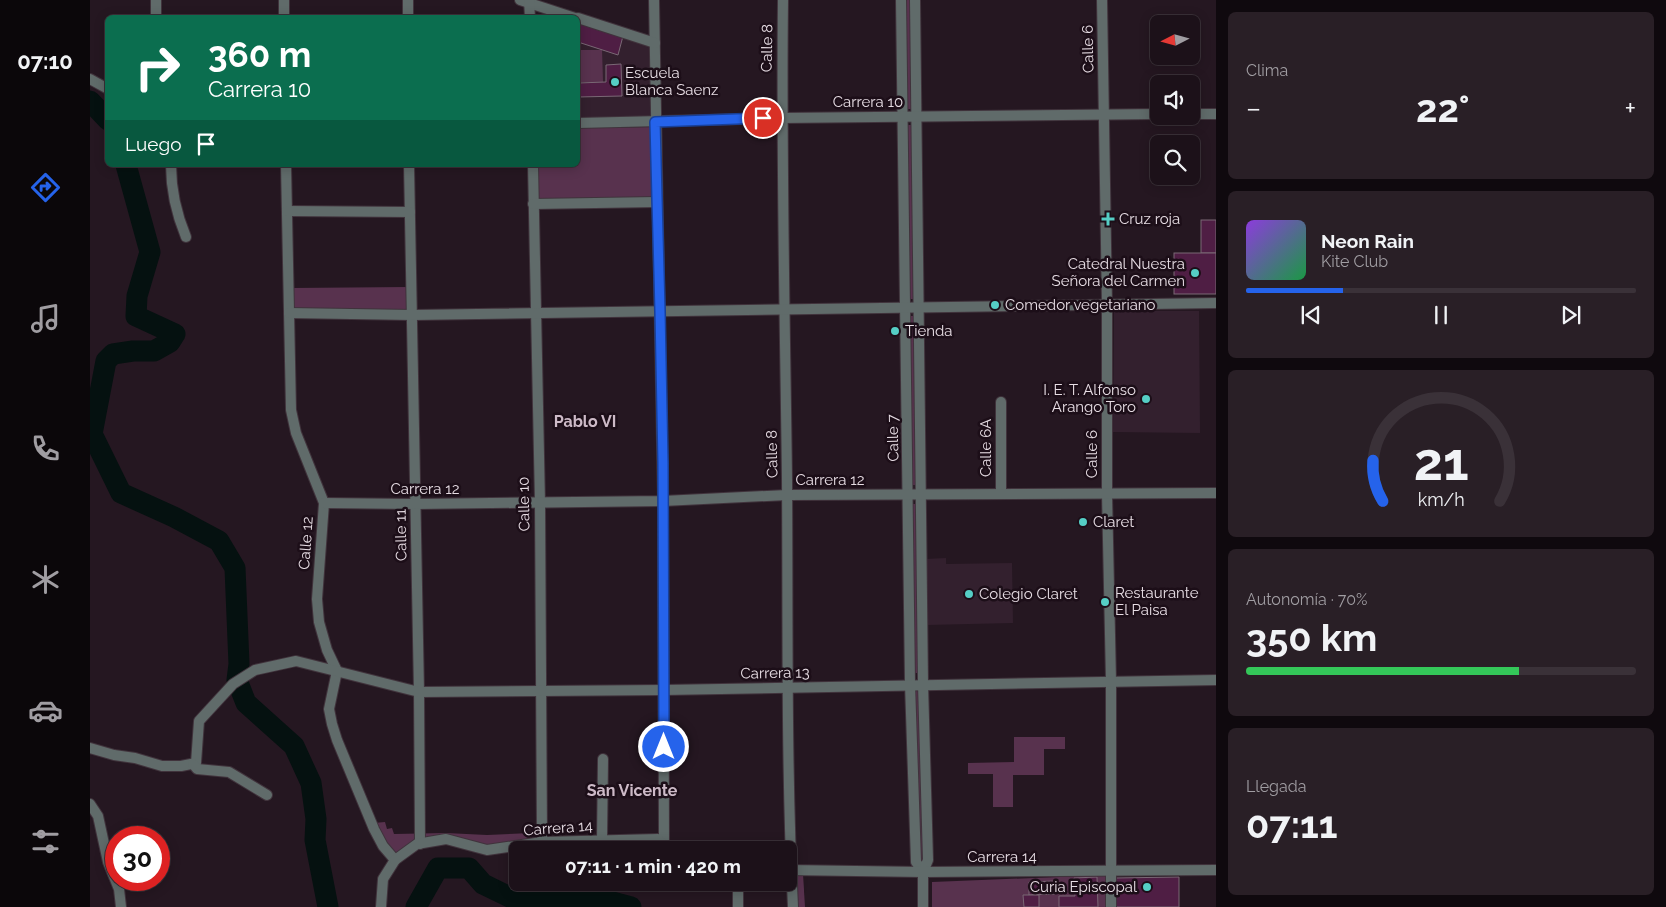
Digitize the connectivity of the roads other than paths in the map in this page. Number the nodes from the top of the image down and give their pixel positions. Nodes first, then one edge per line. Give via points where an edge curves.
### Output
1 (156, 0) edge
2 (284, 0) edge
3 (408, 0) edge
4 (654, 0) edge
5 (782, 0) edge
6 (902, 0) edge
7 (915, 0) edge
8 (1102, 0) edge
9 (526, 1) edge
10 (156, 15) edge
11 (284, 15) edge
12 (408, 15) edge
13 (529, 15) edge
14 (567, 15) edge
15 (580, 19) edge
16 (655, 43) junction
17 (90, 79) edge
18 (105, 87) edge
19 (1104, 113) junction
20 (1150, 114) edge
21 (1200, 114) edge
22 (1216, 114) edge
23 (904, 117) junction
24 (781, 118) junction
25 (916, 118) junction
26 (655, 122) junction
27 (580, 123) edge
28 (170, 167) edge
29 (286, 167) edge
30 (409, 167) edge
31 (533, 167) edge
32 (657, 202) junction
33 (533, 204) junction
34 (287, 211) junction
35 (410, 212) junction
36 (186, 237) dead end
37 (1216, 303) edge
38 (1107, 305) junction
39 (918, 308) junction
40 (906, 309) junction
41 (785, 310) junction
42 (660, 311) junction
43 (289, 313) junction
44 (536, 313) junction
45 (413, 315) junction
46 (1000, 402) dead end
47 (1216, 493) edge
48 (1001, 494) junction
49 (1107, 494) junction
50 (787, 495) junction
51 (908, 495) junction
52 (921, 496) junction
53 (663, 501) junction
54 (324, 503) junction
55 (540, 503) junction
56 (415, 504) junction
57 (336, 671) junction
58 (1216, 680) edge
59 (1111, 681) junction
60 (910, 684) junction
61 (923, 684) junction
62 (788, 687) junction
63 (663, 690) junction
64 (542, 691) junction
65 (419, 692) junction
66 (90, 748) edge
67 (603, 760) dead end
68 (193, 764) junction
69 (267, 795) dead end
70 (90, 804) edge
71 (602, 840) junction
72 (542, 841) edge
73 (572, 841) edge
74 (660, 841) edge
75 (666, 841) edge
76 (789, 841) edge
77 (418, 844) junction
78 (509, 847) edge
79 (395, 860) junction
80 (797, 870) edge
81 (1216, 870) edge
82 (1111, 871) junction
83 (923, 872) junction
84 (738, 891) edge
85 (791, 891) edge
86 (121, 907) edge
87 (381, 907) edge
88 (738, 907) edge
89 (793, 907) edge
90 (923, 907) edge
91 (1111, 907) edge

1 - 10 street
2 - 11 street
3 - 12 street
4 - 16 street
5 - 24 street, Calle 8
6 - 23 street, Calle 7
7 - 25 street, Calle 7
8 - 19 street, Calle 6
9 - 13 street
9 - 14 street
15 - 16 street
16 - 26 street
17 - 18 street
19 - 20 street, Carrera 10
19 - 25 street, Carrera 10
19 - 38 street, Calle 6
21 - 22 street
23 - 24 street, Carrera 10
23 - 25 street, Carrera 10
23 - 40 street, Calle 7
24 - 26 street, Carrera 10
24 - 41 street, Calle 8
25 - 39 street, Calle 7
26 - 27 street, Carrera 10
26 - 32 street
28 - 36 street via 173,198
29 - 34 street, Calle 12
30 - 35 street, Calle 11
31 - 33 street, Calle 10
32 - 33 street
32 - 42 street
33 - 44 street, Calle 10
34 - 35 street
34 - 43 street, Calle 12
35 - 45 street, Calle 11
37 - 38 street
38 - 39 street
38 - 49 street, Calle 6
39 - 40 street
39 - 52 street, Calle 7
40 - 41 street
40 - 51 street, Calle 7
41 - 42 street
41 - 50 street, Calle 8
42 - 44 street
42 - 53 street
43 - 45 street
43 - 54 street, Calle 12 via 291,410 296,434
44 - 45 street
44 - 55 street, Calle 10
45 - 56 street, Calle 11
46 - 48 street, Calle 6A
47 - 49 street, Carrera 12
48 - 49 street, Carrera 12
48 - 52 street, Carrera 12
49 - 59 street, Calle 6
50 - 51 street, Carrera 12
50 - 53 street, Carrera 12
50 - 62 street, Calle 8
51 - 52 street, Carrera 12
51 - 60 street, Calle 7
52 - 61 street, Calle 7
53 - 55 street, Carrera 12
53 - 63 street
54 - 56 street, Carrera 12
54 - 57 street, Calle 12 via 317,599 319,622
55 - 56 street, Carrera 12
55 - 64 street, Calle 10
56 - 65 street, Calle 11
57 - 65 street, Carrera 13
57 - 68 street, Carrera 13 via 296,661 255,670 237,681 200,722 196,763
57 - 79 street via 329,709 337,740 374,829
58 - 59 street, Carrera 13
59 - 61 street, Carrera 13
59 - 82 street, Calle 6
60 - 61 street, Carrera 13
60 - 62 street, Carrera 13
60 - 83 street, Calle 7 via 916,862
61 - 83 street, Calle 7 via 928,860
62 - 63 street, Carrera 13
62 - 76 street, Calle 8
63 - 64 street, Carrera 13
63 - 75 street
64 - 65 street, Carrera 13
64 - 72 street, Calle 10
65 - 77 street, Calle 11
66 - 68 street via 162,766
67 - 71 street
68 - 69 street via 197,769 230,772
70 - 86 street via 98,816
71 - 73 street, Carrera 14
71 - 74 street, Carrera 14
77 - 78 street, Carrera 14 via 446,840 487,850
77 - 79 street
79 - 87 street via 383,879
80 - 83 street, Carrera 14
81 - 82 street, Carrera 14
82 - 83 street, Carrera 14
82 - 91 street, Calle 6
83 - 90 street, Calle 7
84 - 88 street
85 - 89 street, Calle 8

